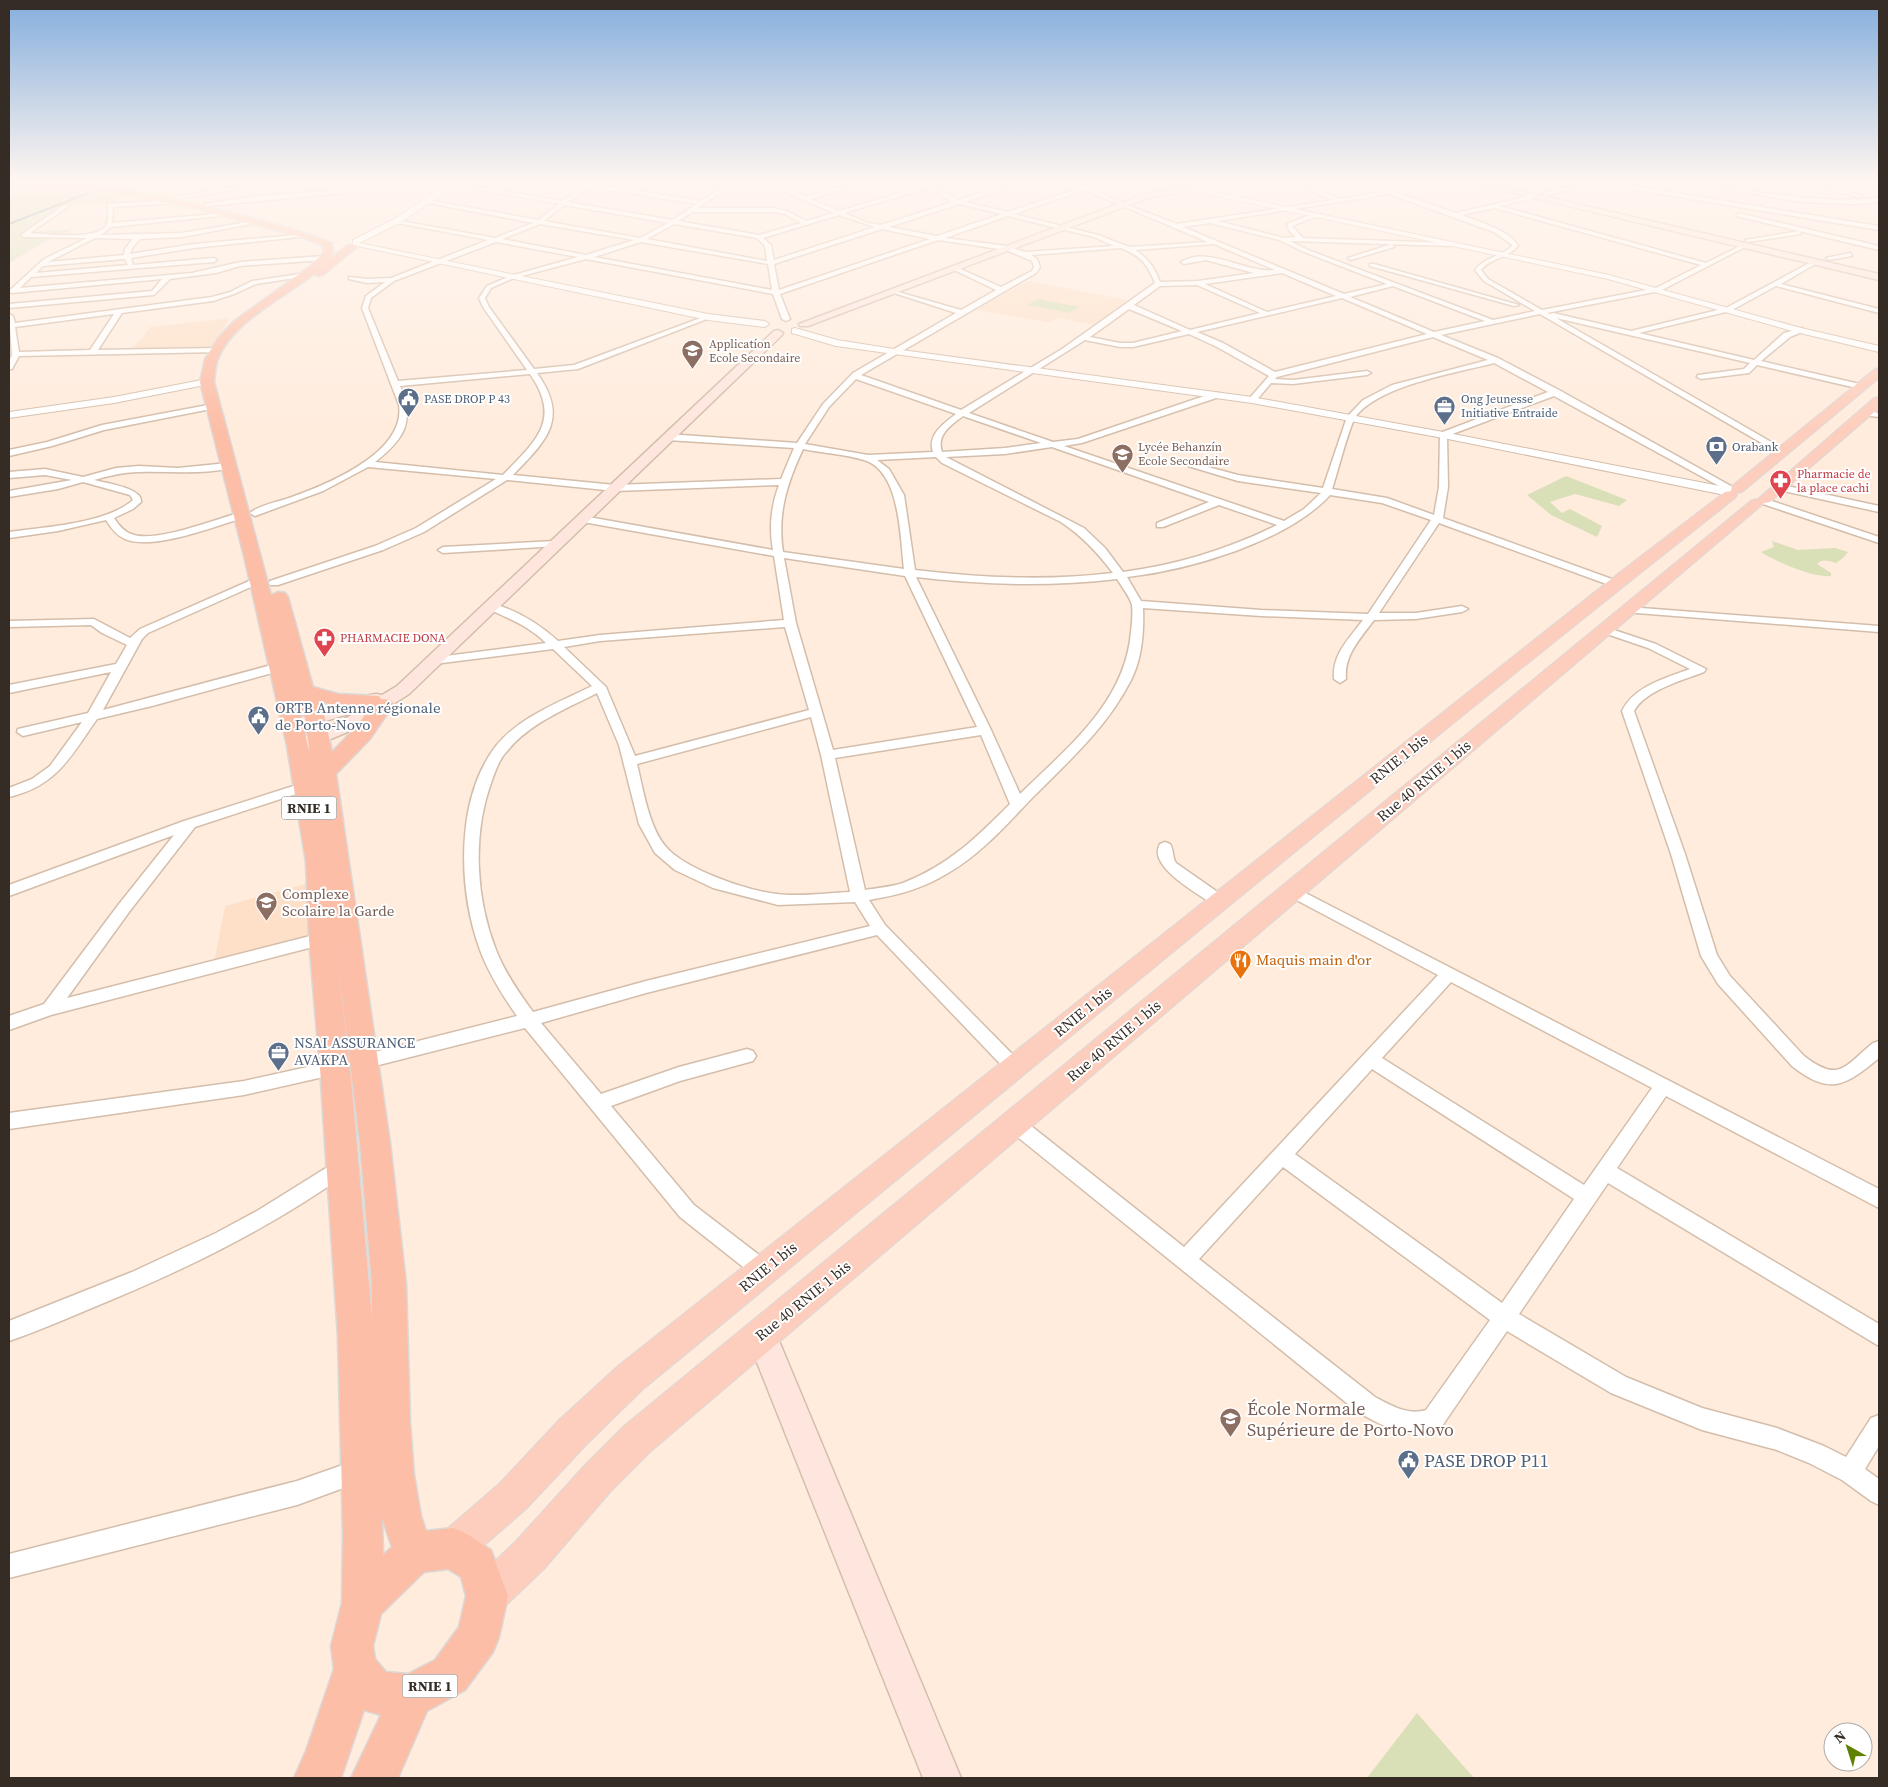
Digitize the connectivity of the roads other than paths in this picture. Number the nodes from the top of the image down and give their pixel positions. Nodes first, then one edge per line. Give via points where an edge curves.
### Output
1 (48, 263) edge
2 (129, 263) edge
3 (179, 263) edge
4 (243, 263) edge
5 (319, 263) edge
6 (319, 263) edge
7 (431, 263) edge
8 (449, 263) edge
9 (560, 263) edge
10 (619, 263) edge
11 (771, 263) edge
12 (862, 263) edge
13 (966, 263) edge
14 (1036, 263) edge
15 (1149, 263) edge
16 (1226, 263) edge
17 (1264, 263) edge
18 (1341, 263) edge
19 (1368, 263) edge
20 (1482, 263) edge
21 (1545, 263) edge
22 (1701, 263) edge
23 (1710, 263) edge
24 (1812, 263) edge
25 (1821, 263) edge
26 (1851, 263) edge
27 (41, 264) joint
28 (1707, 265) junction
29 (132, 268) junction
30 (954, 268) junction
31 (1879, 270) edge
32 (1282, 271) junction
33 (1265, 274) junction
34 (29, 275) junction
35 (306, 275) junction
36 (512, 276) junction
37 (168, 277) junction
38 (1879, 277) edge
39 (351, 278) dead end
40 (392, 280) junction
41 (1198, 283) junction
42 (1158, 284) junction
43 (1395, 284) junction
44 (1775, 284) junction
45 (1002, 290) junction
46 (1658, 290) junction
47 (11, 291) edge
48 (893, 291) junction
49 (776, 293) junction
50 (1342, 296) junction
51 (9, 306) edge
52 (1130, 306) junction
53 (1728, 310) junction
54 (120, 311) junction
55 (1537, 311) junction
56 (1879, 311) edge
57 (962, 312) junction
58 (1268, 314) junction
59 (708, 317) junction
60 (786, 319) junction
61 (1493, 322) junction
62 (765, 324) junction
63 (804, 324) junction
64 (10, 326) junction
65 (1799, 330) junction
66 (795, 331) junction
67 (1193, 332) junction
68 (778, 333) junction
69 (1630, 333) junction
70 (1435, 334) junction
71 (1084, 338) junction
72 (1879, 349) edge
73 (216, 350) junction
74 (92, 352) junction
75 (894, 352) junction
76 (16, 354) junction
77 (1495, 360) junction
78 (1757, 363) junction
79 (9, 367) edge
80 (1033, 371) junction
81 (531, 372) junction
82 (1879, 372) edge
83 (1367, 373) dead end
84 (855, 376) junction
85 (1701, 377) dead end
86 (1272, 378) junction
87 (208, 382) junction
88 (395, 384) junction
89 (1861, 387) junction
90 (1556, 392) junction
91 (1216, 395) junction
92 (1252, 400) junction
93 (1879, 401) edge
94 (213, 406) junction
95 (964, 412) junction
96 (1865, 413) junction
97 (9, 415) edge
98 (1879, 415) edge
99 (1351, 417) junction
100 (1443, 435) junction
101 (667, 437) junction
102 (1056, 445) junction
103 (800, 446) junction
104 (1782, 452) junction
105 (9, 453) edge
106 (937, 454) junction
107 (868, 458) junction
108 (364, 464) junction
109 (228, 466) junction
110 (1194, 466) dead end
111 (9, 475) edge
112 (505, 478) junction
113 (82, 480) junction
114 (784, 482) junction
115 (1778, 487) junction
116 (615, 488) junction
117 (1326, 492) junction
118 (9, 494) edge
119 (1745, 496) junction
120 (1218, 502) junction
121 (1879, 509) edge
122 (248, 514) junction
123 (109, 517) junction
124 (1438, 518) junction
125 (583, 519) junction
126 (1160, 525) dead end
127 (1285, 525) junction
128 (9, 535) edge
129 (1879, 540) edge
130 (554, 544) junction
131 (443, 550) dead end
132 (779, 555) junction
133 (910, 575) junction
134 (1121, 576) junction
135 (266, 581) junction
136 (1616, 584) junction
137 (1137, 604) junction
138 (490, 606) junction
139 (1462, 610) dead end
140 (1628, 610) junction
141 (1371, 617) junction
142 (790, 623) junction
143 (9, 624) edge
144 (150, 627) junction
145 (1879, 629) edge
146 (1604, 630) junction
147 (106, 631) junction
148 (133, 644) junction
149 (557, 645) junction
150 (434, 660) junction
151 (120, 667) junction
152 (279, 667) junction
153 (1340, 679) dead end
154 (600, 687) junction
155 (9, 689) edge
156 (304, 691) junction
157 (378, 702) junction
158 (816, 712) junction
159 (94, 714) junction
160 (985, 730) junction
161 (23, 732) dead end
162 (306, 732) junction
163 (828, 755) junction
164 (629, 762) junction
165 (315, 780) junction
166 (9, 793) edge
167 (1017, 804) junction
168 (190, 824) junction
169 (1165, 847) dead end
170 (9, 891) edge
171 (1292, 891) junction
172 (859, 897) junction
173 (1221, 902) junction
174 (880, 929) junction
175 (322, 939) junction
176 (1449, 974) junction
177 (50, 1009) junction
178 (529, 1020) junction
179 (9, 1023) edge
180 (1879, 1048) edge
181 (747, 1056) dead end
182 (1370, 1059) junction
183 (349, 1065) junction
184 (1014, 1068) junction
185 (1664, 1086) junction
186 (598, 1103) junction
187 (9, 1121) edge
188 (1015, 1124) junction
189 (1282, 1155) junction
190 (342, 1166) junction
191 (1606, 1171) junction
192 (1587, 1197) junction
193 (1879, 1199) edge
194 (1185, 1260) junction
195 (764, 1271) junction
196 (1504, 1317) junction
197 (9, 1331) edge
198 (761, 1335) junction
199 (1879, 1336) edge
200 (1879, 1426) edge
201 (361, 1471) junction
202 (1850, 1472) junction
203 (1879, 1493) edge
204 (433, 1551) junction
205 (9, 1566) edge
206 (487, 1596) junction
207 (363, 1604) junction
208 (355, 1669) junction
209 (411, 1696) junction
210 (317, 1778) edge
211 (374, 1778) edge
212 (942, 1778) edge

1 - 27 street
2 - 29 street
3 - 29 street
4 - 37 street via 204,274
5 - 35 highway, RNIE 1
6 - 122 highway, RNIE 1 via 243,328 222,359 224,403
7 - 40 street
8 - 36 street
9 - 36 street
10 - 49 street
11 - 49 street
12 - 49 street
13 - 30 main road
14 - 45 street via 1034,272
15 - 42 street
16 - 33 street
17 - 32 street
18 - 43 street
19 - 55 street
20 - 55 street via 1478,270 1486,280
21 - 46 street
22 - 28 street
23 - 28 street
24 - 44 street
25 - 38 main road
26 - 31 main road
27 - 34 street
28 - 46 street
29 - 34 street
30 - 45 street
30 - 48 main road
32 - 33 street
32 - 50 street
33 - 41 street
34 - 47 street
35 - 54 street via 247,281 232,293 213,299
35 - 73 highway, RNIE 1 via 238,324
36 - 59 street
36 - 81 street via 489,287 482,298
37 - 47 street
37 - 51 street via 154,293
39 - 40 street
40 - 88 street via 368,297 365,308
41 - 42 street
41 - 58 street
42 - 52 street
43 - 50 street
43 - 61 street
44 - 53 street
44 - 56 street
45 - 57 street
46 - 53 street
46 - 55 street
48 - 57 street
48 - 63 main road
49 - 60 street
50 - 58 street
50 - 70 street
51 - 64 street
52 - 67 street
52 - 71 street
53 - 65 street
53 - 69 street
54 - 64 street
54 - 74 street
55 - 61 street
55 - 69 street
55 - 104 street
57 - 75 street
58 - 67 street
59 - 62 street
59 - 81 street via 587,364
60 - 62 main road
60 - 63 main road
61 - 70 street
62 - 68 main road via 764,328
63 - 66 main road
64 - 76 street
65 - 72 street
65 - 78 street via 1787,335
66 - 68 main road
66 - 75 street
67 - 71 street via 1126,346
67 - 86 street
68 - 101 main road
69 - 78 street
70 - 77 street
70 - 86 street
71 - 80 street
73 - 74 street
73 - 87 highway, RNIE 1 via 208,370
74 - 76 street
75 - 80 street
75 - 84 street
76 - 79 street
77 - 90 street
77 - 99 street via 1395,387 1366,402
78 - 85 street via 1746,371
78 - 89 street
80 - 91 street
80 - 95 street
81 - 88 street
81 - 112 street via 548,398 547,424 532,450
82 - 89 main road, Rue 40 RNIE 1 bis
83 - 86 street via 1293,382
84 - 95 street
84 - 103 street via 833,397
86 - 92 street
87 - 94 highway, RNIE 1
87 - 97 street via 105,402
88 - 108 street via 404,413 403,429 386,449
89 - 104 main road, Rue 40 RNIE 1 bis
90 - 100 street
90 - 119 street
91 - 92 street
91 - 102 street via 1102,434
92 - 99 street
93 - 96 main road, Rue 40 RNIE 1 bis
94 - 105 street via 102,428
94 - 109 highway, RNIE 1
95 - 102 street
95 - 106 street via 936,437
96 - 98 street
96 - 115 main road, Rue 40 RNIE 1 bis
99 - 100 street
99 - 117 street
100 - 119 street
100 - 124 street via 1445,481
101 - 103 street
101 - 116 main road
102 - 106 street
102 - 120 street
103 - 107 street
103 - 114 street
104 - 119 main road, Rue 40 RNIE 1 bis
106 - 107 street
106 - 134 street via 956,468 1072,525 1101,550
107 - 133 street via 886,472 899,495
108 - 112 street
108 - 122 street via 348,476 301,498
109 - 113 street via 178,471 116,471
109 - 122 highway, RNIE 1
110 - 117 street via 1238,478
111 - 113 street via 45,472
112 - 116 street
112 - 135 street via 402,538
113 - 118 street
113 - 123 street via 136,496 136,505 130,510
114 - 116 street
114 - 132 street via 776,519
115 - 119 main road, Rue 40 RNIE 1 bis
115 - 121 street
116 - 125 main road
117 - 124 street via 1384,500
117 - 127 street via 1303,514
119 - 129 street
119 - 136 main road, RNIE 1 bis
119 - 140 main road, Rue 40 RNIE 1 bis
120 - 126 street
120 - 127 street
122 - 123 street via 144,538 131,538 124,534
122 - 135 highway, RNIE 1
123 - 128 street
124 - 136 street
124 - 141 street
125 - 130 main road
125 - 132 street
127 - 134 street via 1214,555 1174,567
130 - 131 street
130 - 138 main road
132 - 133 street
132 - 142 street
133 - 134 street via 1016,582
133 - 160 street
134 - 137 street
135 - 144 street
135 - 152 highway, RNIE 1
135 - 156 highway, RNIE 1
136 - 173 main road, RNIE 1 bis
137 - 141 street
137 - 167 street via 1136,643 1124,683 1094,728
138 - 149 street via 522,620
138 - 150 main road
139 - 141 street
140 - 145 street
140 - 146 main road, Rue 40 RNIE 1 bis
141 - 153 street via 1347,649 1339,667
142 - 149 street via 629,635
142 - 158 street
143 - 147 street via 87,620
144 - 147 street
144 - 148 street
146 - 171 main road, Rue 40 RNIE 1 bis
146 - 180 street via 1652,646 1700,669 1656,687 1629,706 1628,711 1678,854 1705,945 1716,968 1798,1061 1824,1079 1833,1080 1846,1074
147 - 148 street
148 - 151 street
149 - 150 street
149 - 154 street
150 - 157 main road via 403,690
151 - 155 street
151 - 159 street
152 - 159 street via 148,703
152 - 162 highway, RNIE 1
154 - 164 street
154 - 178 street via 529,725 500,749 482,787 472,831 480,922 488,950 505,988
156 - 157 highway via 338,700
156 - 162 highway, RNIE 1
157 - 162 main road via 344,727
157 - 165 highway via 362,734
158 - 163 street
158 - 164 street
159 - 161 street
159 - 166 street via 54,769 37,782
160 - 163 street
160 - 167 street
162 - 165 highway, RNIE 1
163 - 172 street
164 - 172 street via 646,824 660,850 680,866 718,884 778,900
165 - 168 street
165 - 175 highway, RNIE 1
165 - 183 highway, RNIE 1 via 332,817
167 - 172 street via 972,850 942,870 905,888
168 - 170 street
168 - 177 street
169 - 173 street via 1165,858 1171,867
171 - 176 street
171 - 188 main road, Rue 40 RNIE 1 bis
172 - 174 street
173 - 184 main road, RNIE 1 bis
174 - 178 street via 646,987
174 - 184 street
175 - 177 street
175 - 183 highway, RNIE 1
176 - 182 street
176 - 185 street
177 - 179 street
178 - 183 street
178 - 186 street
181 - 186 street via 679,1074
182 - 189 street
182 - 192 street
183 - 187 street via 244,1088
183 - 190 highway, RNIE 1
183 - 204 highway, RNIE 1 via 375,1143 389,1284 391,1423 401,1516
184 - 195 main road, RNIE 1 bis
185 - 191 street
185 - 193 street
186 - 195 street via 687,1211
188 - 194 street
188 - 198 main road, Rue 40 RNIE 1 bis
189 - 194 street
189 - 196 street
190 - 197 street via 273,1212 206,1250
190 - 201 highway, RNIE 1 via 356,1337
191 - 192 street
191 - 199 street
192 - 196 street
194 - 196 street via 1367,1405 1412,1424 1433,1419
195 - 204 main road, RNIE 1 bis via 630,1378 572,1433 514,1496
196 - 202 street via 1619,1385 1702,1419 1777,1439
198 - 206 main road, Rue 40 RNIE 1 bis via 637,1439 530,1555
198 - 212 main road
200 - 202 street
201 - 205 street via 297,1493
201 - 207 highway, RNIE 1
202 - 203 street
204 - 206 highway, RNIE 1 via 477,1564
204 - 207 highway
206 - 209 highway, RNIE 1 via 478,1637 450,1675
207 - 208 highway, RNIE 1 via 352,1646
208 - 209 highway, RNIE 1 via 376,1693
208 - 210 highway, RNIE 1 via 326,1760
209 - 211 highway, RNIE 1

